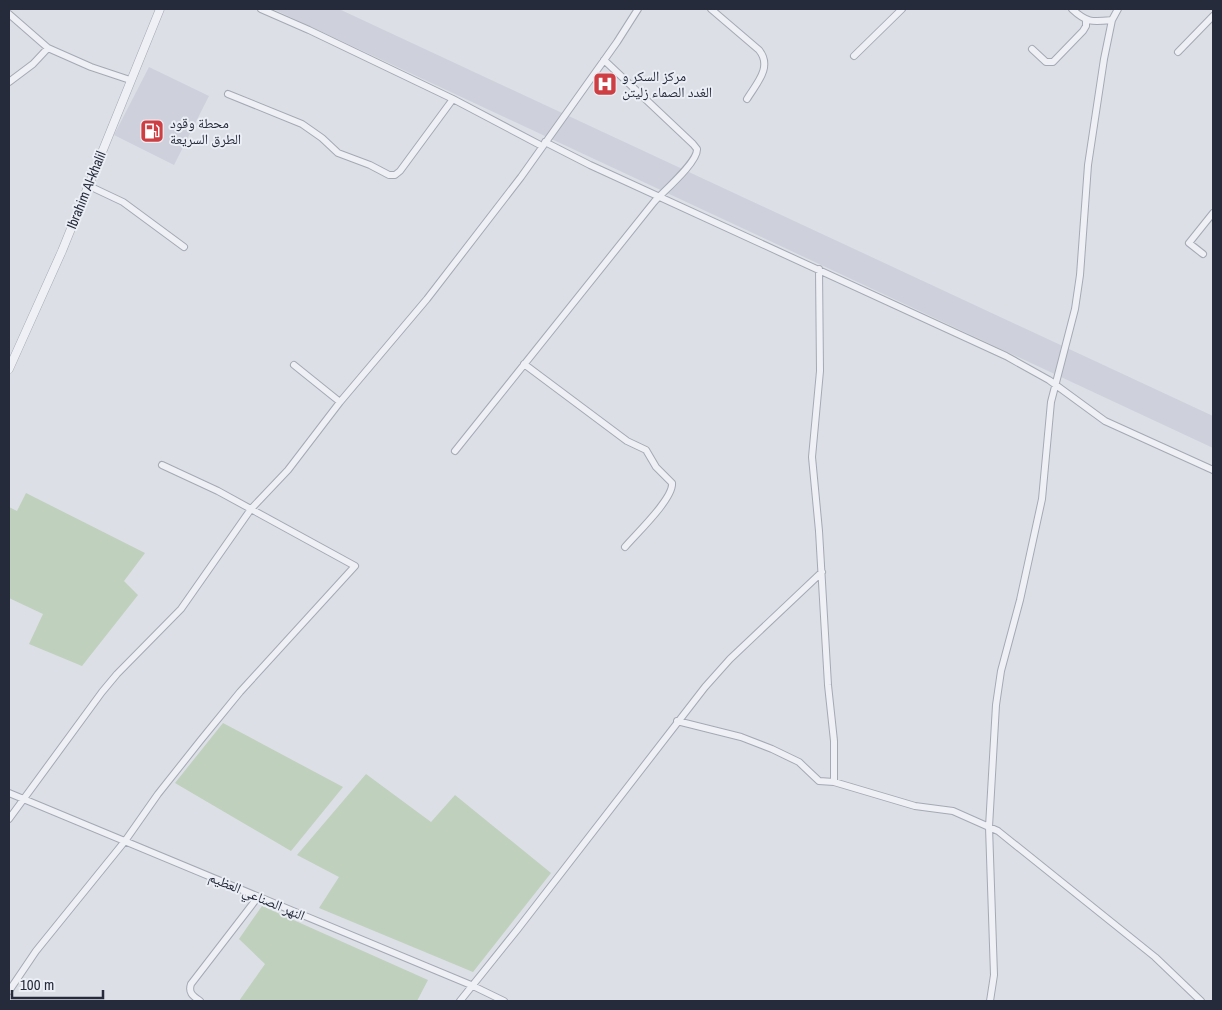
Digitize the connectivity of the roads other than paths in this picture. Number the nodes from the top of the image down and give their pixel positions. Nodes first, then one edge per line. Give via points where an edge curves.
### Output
1 (160, 9) edge
2 (261, 9) edge
3 (638, 9) edge
4 (711, 9) edge
5 (902, 9) edge
6 (1072, 9) edge
7 (1118, 9) edge
8 (9, 14) edge
9 (1213, 16) edge
10 (1112, 20) junction
11 (1086, 21) junction
12 (48, 48) junction
13 (1032, 50) dead end
14 (1178, 52) dead end
15 (854, 56) dead end
16 (604, 60) junction
17 (130, 80) junction
18 (9, 82) edge
19 (228, 94) dead end
20 (453, 99) junction
21 (747, 99) dead end
22 (544, 144) junction
23 (87, 185) junction
24 (659, 196) junction
25 (1213, 213) edge
26 (184, 247) dead end
27 (1203, 254) dead end
28 (819, 269) junction
29 (524, 364) junction
30 (294, 365) dead end
31 (9, 369) edge
32 (1055, 384) junction
33 (340, 402) junction
34 (455, 451) dead end
35 (162, 465) dead end
36 (1213, 470) edge
37 (251, 509) junction
38 (625, 547) dead end
39 (822, 572) junction
40 (677, 721) junction
41 (834, 782) junction
42 (9, 792) edge
43 (23, 799) junction
44 (9, 819) edge
45 (990, 827) junction
46 (125, 842) junction
47 (258, 897) junction
48 (471, 985) junction
49 (9, 991) edge
50 (200, 1001) edge
51 (460, 1001) edge
52 (504, 1001) edge
53 (990, 1001) edge
54 (1201, 1001) edge

1 - 17 street, Ibrahim Al-khalil
2 - 20 street
3 - 16 street
4 - 21 street via 764,58 761,76
5 - 15 street
6 - 11 street
7 - 10 street
8 - 12 street
9 - 14 street
10 - 11 street
10 - 32 street via 1088,165 1075,309
11 - 13 street via 1083,31 1053,62 1046,62
12 - 17 street
12 - 18 street
16 - 22 street
16 - 24 street via 698,149 693,161
17 - 23 street, Ibrahim Al-khalil
19 - 20 street via 302,124 338,153 390,175 400,171
20 - 22 street
22 - 24 street
22 - 33 street via 428,299
23 - 26 street via 123,202
23 - 31 street, Ibrahim Al-khalil via 62,251
24 - 28 street
24 - 29 street
25 - 27 street via 1189,243
28 - 32 street via 1006,356
28 - 39 street via 820,371 812,457
29 - 34 street
29 - 38 street via 627,441 646,450 656,467 672,483 672,490 663,504
30 - 33 street
32 - 36 street via 1105,421
32 - 45 street via 1042,499 998,687
33 - 37 street via 288,470
35 - 37 street
37 - 43 street via 181,609 117,674
37 - 46 street via 355,566 200,740
39 - 40 street via 730,659
39 - 41 street
40 - 41 street via 741,737 772,749 800,762 819,782
40 - 48 street
41 - 45 street via 915,806 954,811
42 - 43 street, النهر الصناعي العظيم
43 - 44 street
43 - 46 street, النهر الصناعي العظيم
45 - 53 street via 995,952
45 - 54 street via 1012,841 1155,957
46 - 47 street, النهر الصناعي العظيم
46 - 49 street via 36,951
47 - 48 street, النهر الصناعي العظيم
47 - 50 street via 191,984 192,996
48 - 51 street
48 - 52 street, النهر الصناعي العظيم

